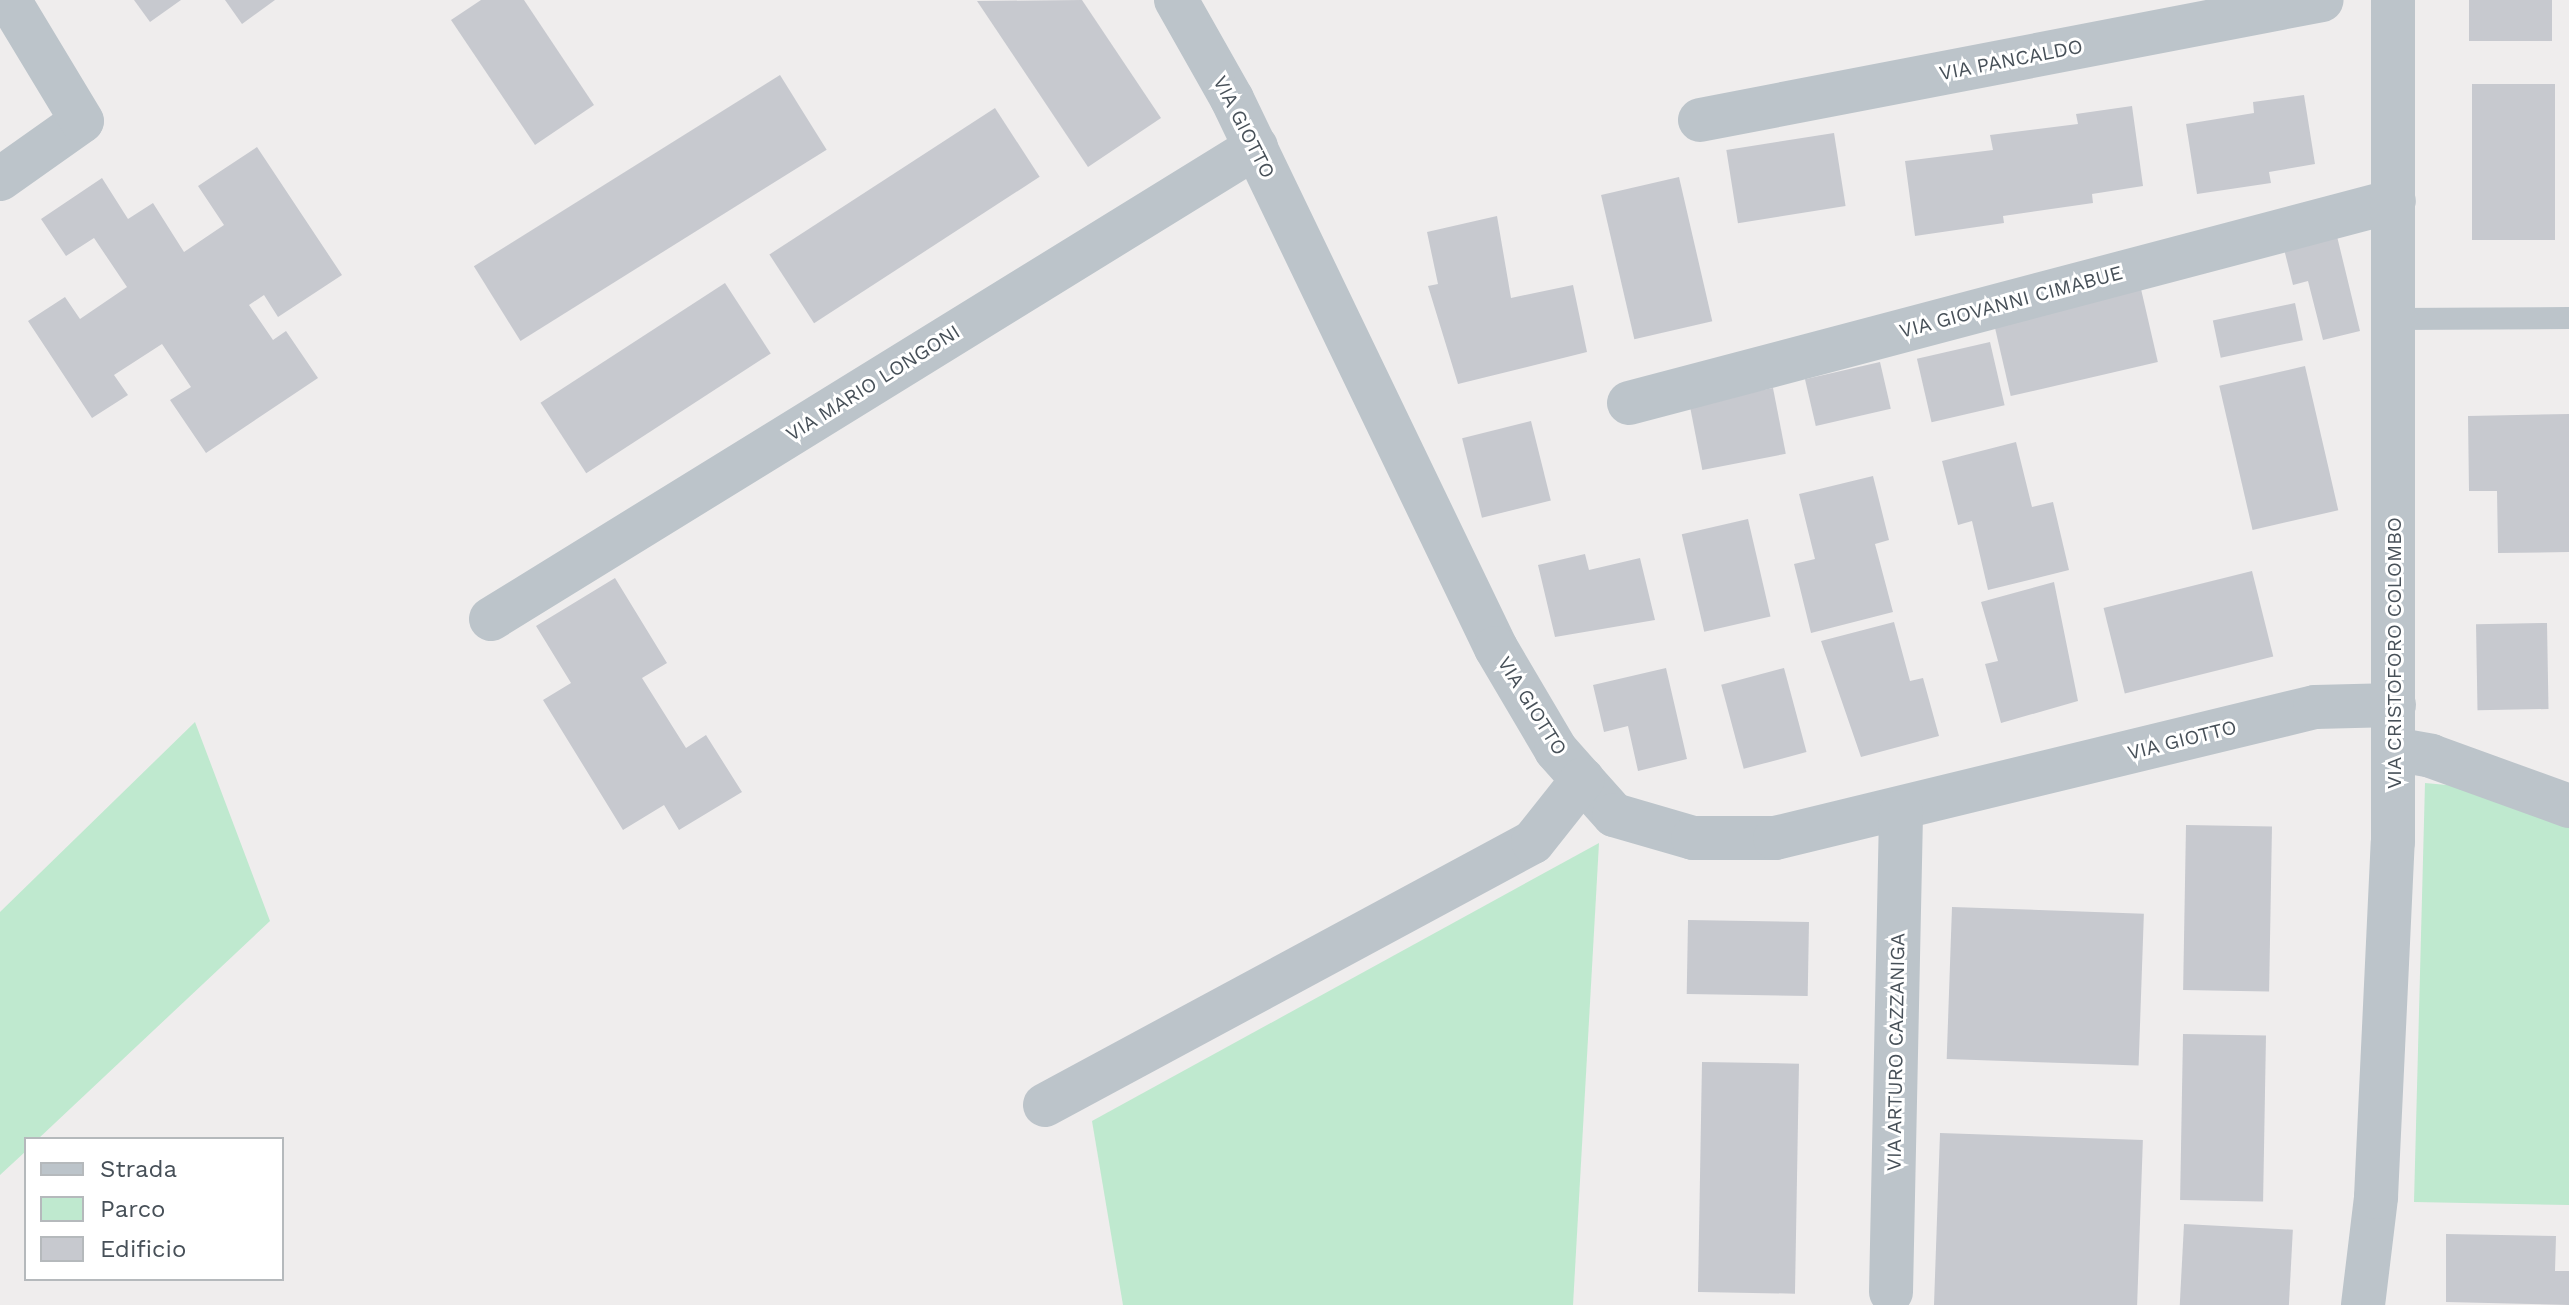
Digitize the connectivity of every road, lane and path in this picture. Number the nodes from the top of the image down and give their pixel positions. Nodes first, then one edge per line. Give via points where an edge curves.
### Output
1 (9, 0) edge
2 (1176, 0) edge
3 (2322, 0) edge
4 (2393, 0) edge
5 (1700, 120) dead end
6 (1256, 147) junction
7 (0, 179) edge
8 (2394, 201) junction
9 (2569, 318) edge
10 (2395, 319) junction
11 (1629, 403) dead end
12 (491, 619) dead end
13 (2394, 705) junction
14 (2393, 749) junction
15 (1583, 779) junction
16 (2569, 806) edge
17 (1901, 812) junction
18 (1045, 1105) dead end
19 (1891, 1292) dead end
20 (2363, 1305) edge

1 - 7 street via 82,121
2 - 6 street, VIA GIOTTO
3 - 5 street, VIA PANCALDO
4 - 8 street, VIA CRISTOFORO COLOMBO
6 - 12 street, VIA MARIO LONGONI
6 - 15 street, VIA GIOTTO via 1496,648 1556,750
8 - 10 street, VIA CRISTOFORO COLOMBO
8 - 11 street, VIA GIOVANNI CIMABUE
9 - 10 lane
10 - 13 street, VIA CRISTOFORO COLOMBO
13 - 14 street, VIA CRISTOFORO COLOMBO
13 - 17 street, VIA GIOTTO via 2315,707
14 - 16 street via 2431,756
14 - 20 street, VIA CRISTOFORO COLOMBO via 2376,1197
15 - 17 street, VIA GIOTTO via 1614,815 1693,838 1775,838
15 - 18 street via 1533,842
17 - 19 street, VIA ARTURO CAZZANIGA

